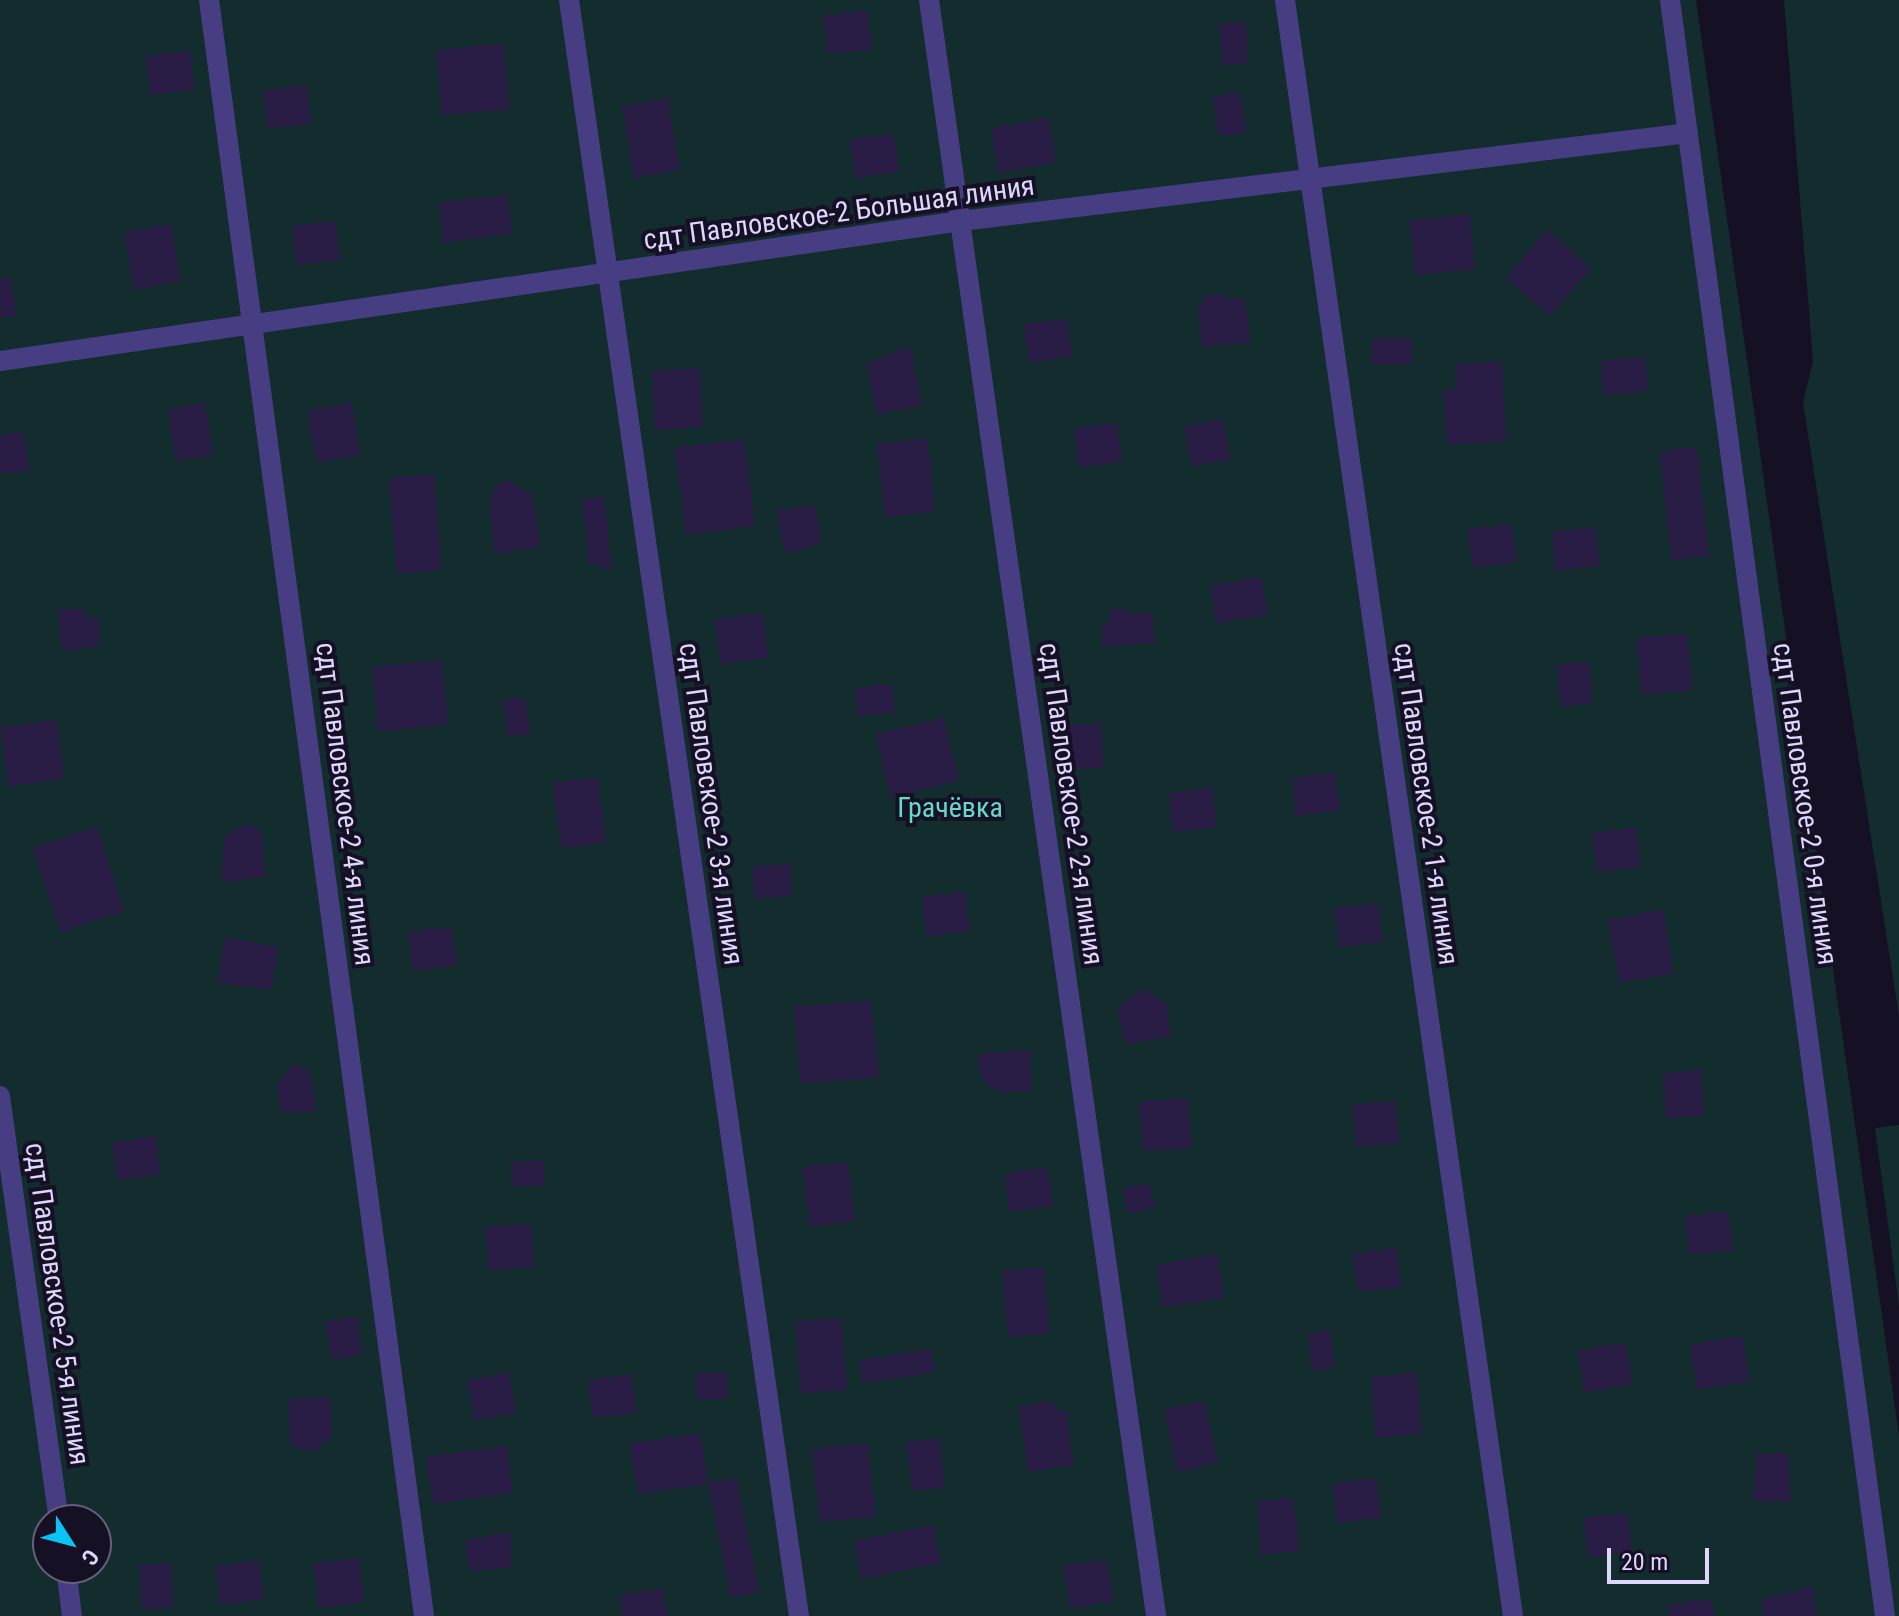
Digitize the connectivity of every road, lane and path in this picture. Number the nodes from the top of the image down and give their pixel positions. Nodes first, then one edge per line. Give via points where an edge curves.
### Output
1 (209, 0) edge
2 (569, 0) edge
3 (929, 0) edge
4 (1285, 0) edge
5 (1670, 0) edge
6 (1688, 133) junction
7 (1309, 177) junction
8 (961, 221) junction
9 (607, 276) junction
10 (254, 324) junction
11 (0, 361) edge
12 (0, 1096) edge
13 (57, 1504) edge
14 (68, 1584) edge
15 (72, 1616) edge
16 (424, 1616) edge
17 (799, 1616) edge
18 (1156, 1616) edge
19 (1513, 1616) edge
20 (1885, 1616) edge

1 - 10 lane, сдт Павловское-2 4-я линия
2 - 9 lane, сдт Павловское-2 3-я линия
3 - 8 lane, сдт Павловское-2 2-я линия
4 - 7 lane, сдт Павловское-2 1-я линия
5 - 6 lane, сдт Павловское-2 0-я линия
6 - 7 lane, сдт Павловское-2 Большая линия
6 - 20 lane, сдт Павловское-2 0-я линия
7 - 8 lane, сдт Павловское-2 Большая линия
7 - 19 lane, сдт Павловское-2 1-я линия
8 - 9 lane, сдт Павловское-2 Большая линия
8 - 18 lane, сдт Павловское-2 2-я линия
9 - 10 lane, сдт Павловское-2 Большая линия
9 - 17 lane, сдт Павловское-2 3-я линия
10 - 11 lane, сдт Павловское-2 Большая линия
10 - 16 lane, сдт Павловское-2 4-я линия
12 - 13 lane, сдт Павловское-2 5-я линия
14 - 15 lane

